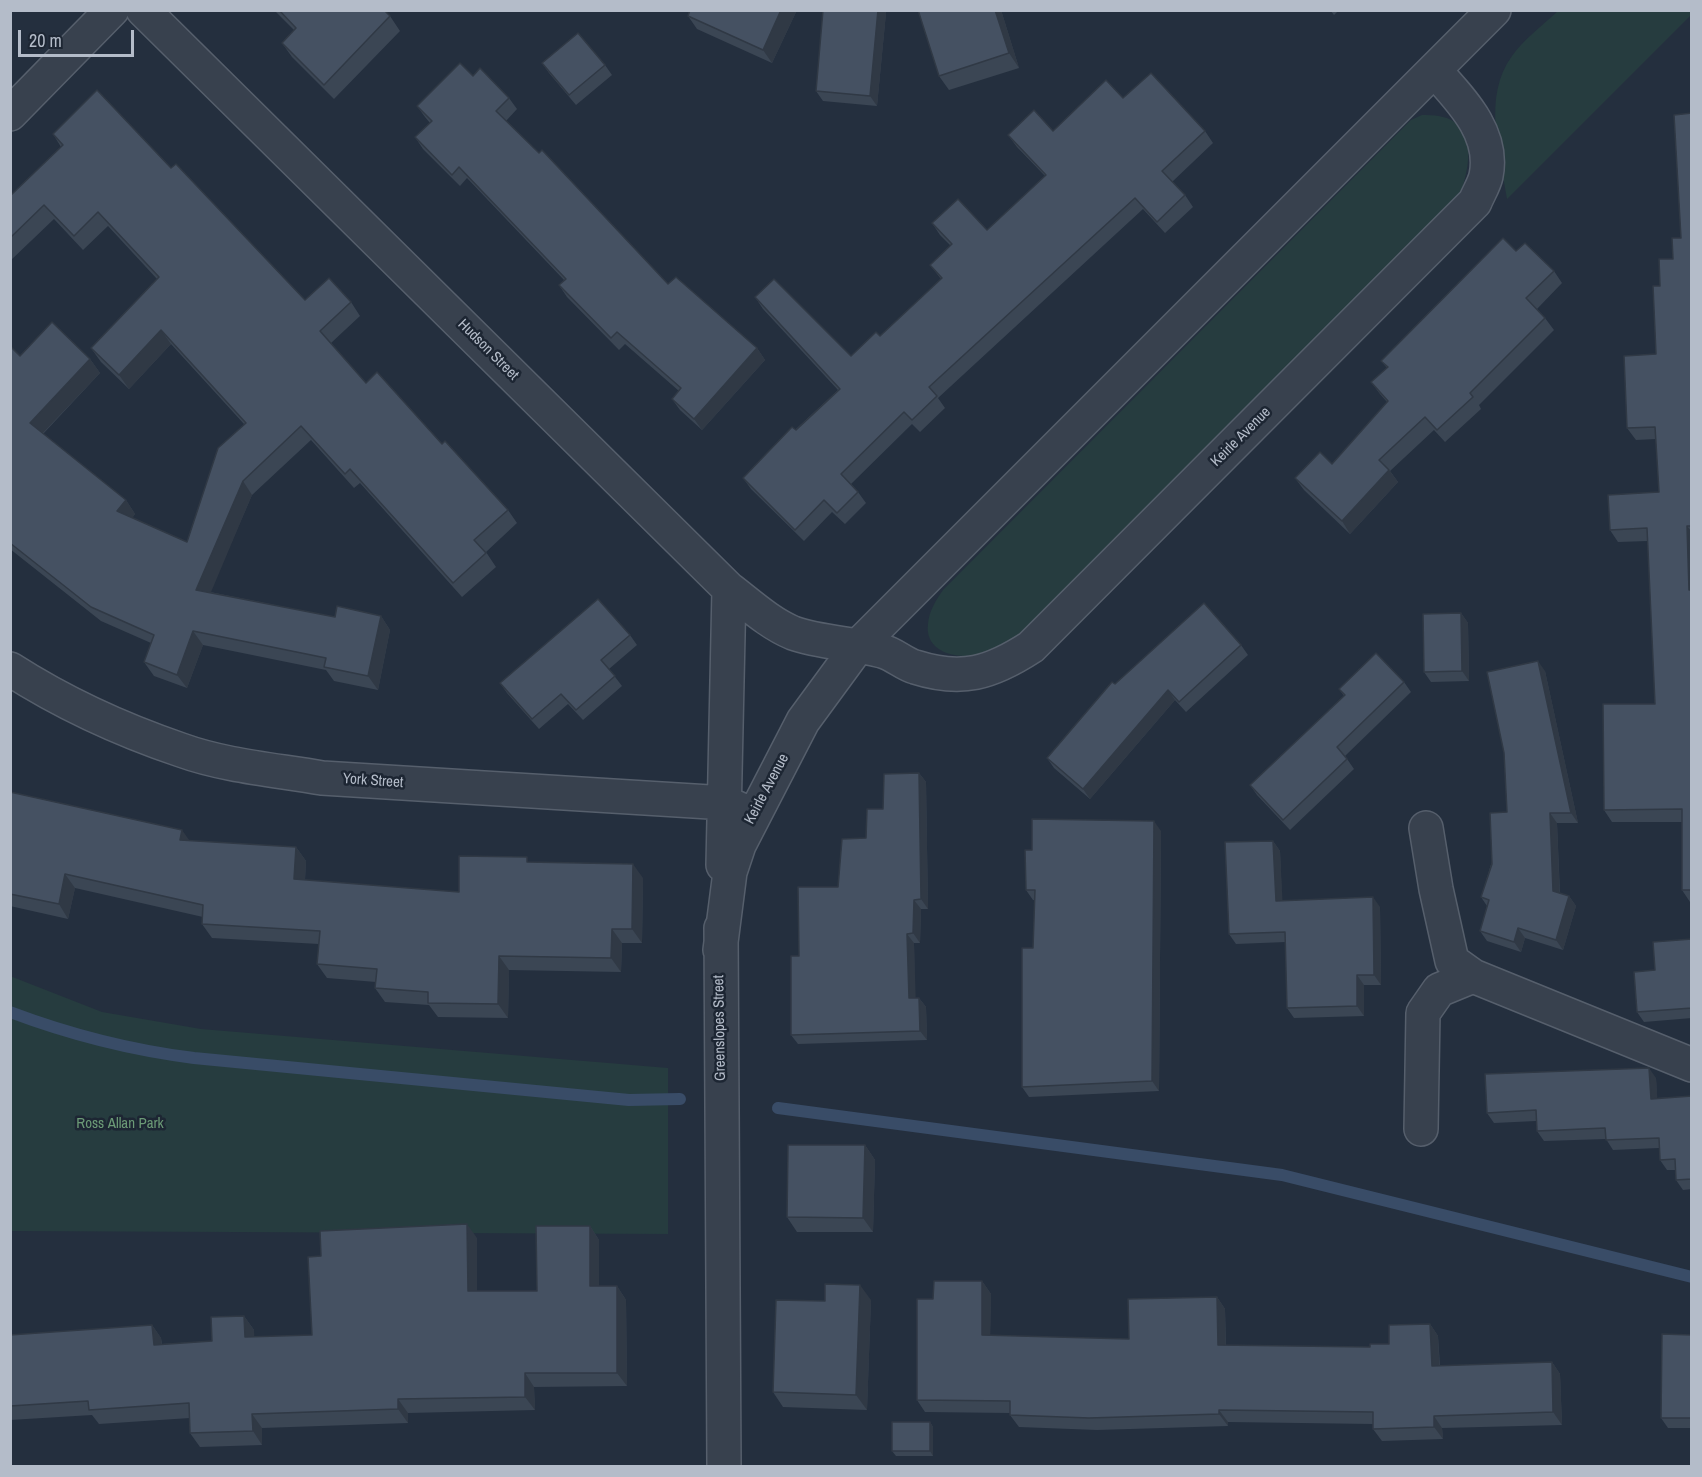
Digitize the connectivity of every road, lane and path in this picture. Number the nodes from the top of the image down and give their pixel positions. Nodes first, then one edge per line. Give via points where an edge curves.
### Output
1 (112, 10) edge
2 (143, 10) edge
3 (1494, 10) edge
4 (1434, 70) junction
5 (10, 114) edge
6 (729, 589) junction
7 (858, 646) junction
8 (10, 669) edge
9 (740, 809) junction
10 (1426, 828) dead end
11 (720, 950) joint
12 (1473, 976) junction
13 (1692, 1065) edge
14 (1421, 1129) dead end
15 (724, 1467) edge

1 - 5 street
2 - 6 street, Hudson Street
3 - 4 street, Keirle Avenue
4 - 7 street, Keirle Avenue
4 - 7 street, Keirle Avenue via 1480,127 1486,176 1475,202 1031,647 982,672 950,676 913,667 884,651
6 - 7 street, Hudson Street via 792,632
6 - 9 street
7 - 9 street, Keirle Avenue
8 - 9 street, York Street via 103,718 183,751 262,768 321,778
9 - 11 street, Keirle Avenue via 739,845 730,872
10 - 12 street via 1452,961
11 - 15 street, Greenslopes Street
12 - 13 street
12 - 14 street via 1439,990 1423,1012

